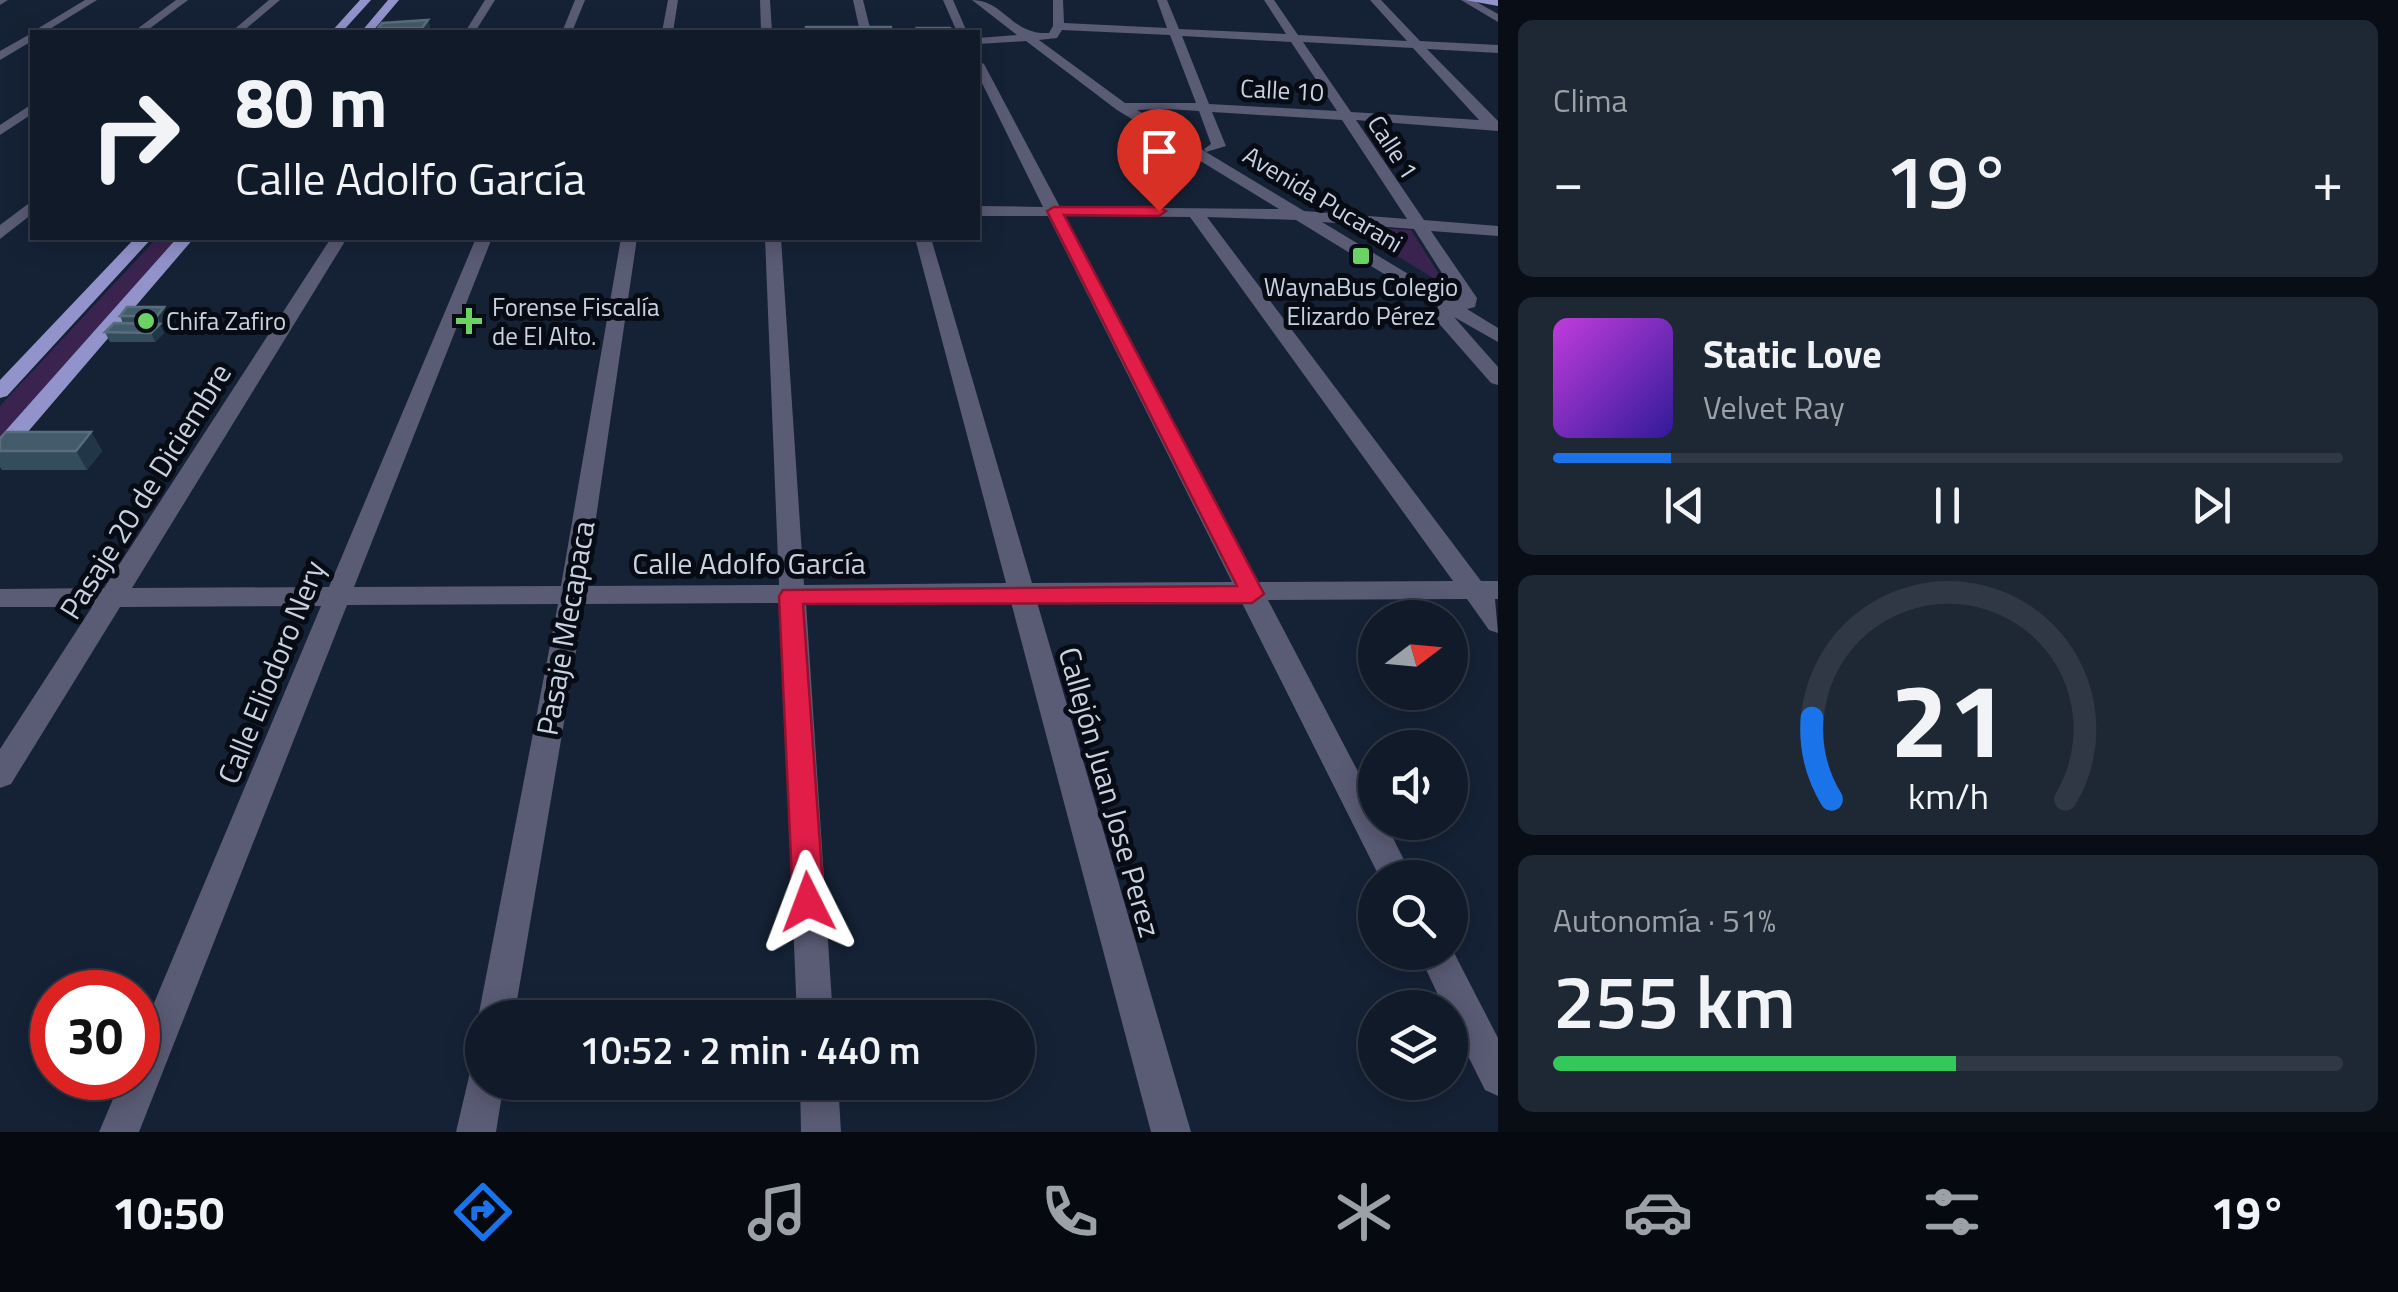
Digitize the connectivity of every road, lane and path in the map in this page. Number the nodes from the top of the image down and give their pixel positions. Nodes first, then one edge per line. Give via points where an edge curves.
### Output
1 (92, 0) edge
2 (183, 0) edge
3 (275, 0) edge
4 (366, 0) edge
5 (394, 0) edge
6 (490, 0) edge
7 (580, 0) edge
8 (674, 0) edge
9 (765, 0) edge
10 (858, 0) edge
11 (948, 0) edge
12 (978, 0) edge
13 (992, 0) edge
14 (1058, 0) edge
15 (1162, 0) edge
16 (1269, 0) edge
17 (1376, 0) edge
18 (1468, 0) edge
19 (1490, 3) edge
20 (1498, 18) edge
21 (1059, 26) junction
22 (373, 29) edge
23 (45, 30) edge
24 (141, 30) edge
25 (238, 30) edge
26 (338, 30) edge
27 (471, 30) edge
28 (568, 30) edge
29 (668, 30) edge
30 (767, 30) edge
31 (866, 30) edge
32 (961, 30) edge
33 (1173, 32) junction
34 (30, 38) edge
35 (1035, 38) junction
36 (1293, 38) junction
37 (30, 39) edge
38 (0, 41) edge
39 (980, 41) edge
40 (1412, 44) junction
41 (1498, 49) edge
42 (0, 56) edge
43 (980, 68) edge
44 (1130, 106) junction
45 (1204, 108) junction
46 (30, 109) edge
47 (1346, 116) junction
48 (1496, 128) edge
49 (0, 131) edge
50 (1211, 149) junction
51 (30, 211) edge
52 (980, 211) edge
53 (1054, 211) junction
54 (1194, 211) junction
55 (0, 213) edge
56 (1303, 216) junction
57 (1327, 218) junction
58 (1416, 225) junction
59 (1498, 231) edge
60 (0, 234) edge
61 (142, 240) edge
62 (184, 240) edge
63 (338, 240) edge
64 (483, 240) edge
65 (629, 240) edge
66 (773, 240) edge
67 (925, 240) edge
68 (1459, 306) junction
69 (1498, 324) edge
70 (1498, 336) edge
71 (1498, 379) edge
72 (0, 392) edge
73 (0, 450) edge
74 (1486, 590) edge
75 (1022, 594) junction
76 (1252, 594) junction
77 (337, 596) junction
78 (572, 596) junction
79 (791, 596) junction
80 (114, 597) junction
81 (0, 598) edge
82 (1498, 623) edge
83 (0, 775) edge
84 (1387, 860) edge
85 (1444, 970) edge
86 (499, 1000) edge
87 (814, 1000) edge
88 (1498, 1077) edge
89 (482, 1100) edge
90 (820, 1100) edge
91 (119, 1132) edge
92 (476, 1132) edge
93 (822, 1132) edge
94 (1171, 1132) edge

1 - 23 street
2 - 24 street
3 - 25 street
4 - 26 main road
5 - 22 main road
6 - 27 street
7 - 28 street
8 - 29 street
9 - 30 street
10 - 31 street
11 - 32 street
12 - 35 street, Avenida Pucarani
13 - 35 street, Avenida Pucarani
14 - 21 street
15 - 33 street
16 - 36 street, Calle 1
17 - 40 street
18 - 19 street
19 - 20 street
21 - 33 street
21 - 35 street via 1053,36
33 - 36 street
33 - 45 street
34 - 38 street
35 - 39 street
35 - 44 street, Avenida Pucarani
36 - 40 street
36 - 47 street, Calle 1
37 - 42 street
40 - 41 street
40 - 48 street
43 - 53 street
44 - 45 street, Calle 10
44 - 50 street, Avenida Pucarani
44 - 56 street, Avenida Pucarani
45 - 47 street, Calle 10
45 - 50 street via 1219,146
46 - 49 street
47 - 48 street, Calle 10
47 - 58 street, Calle 1
50 - 57 street, Avenida Pucarani
51 - 55 street
51 - 60 street
52 - 53 street
53 - 54 street
53 - 76 street
54 - 56 street
54 - 74 street
56 - 57 street
56 - 68 street, Avenida Pucarani
57 - 58 street
57 - 68 street, Avenida Pucarani
58 - 59 street
58 - 68 street, Calle 1 via 1468,298
61 - 72 main road
62 - 73 main road
63 - 80 street, Pasaje 20 de Diciembre
64 - 77 street, Calle Eliodoro Nery
65 - 78 street, Pasaje Mecapaca
66 - 79 street
67 - 75 street, Callejón Juan Jose Perez
68 - 69 street, Avenida Pucarani
68 - 70 street, Avenida Pucarani
68 - 71 street, Calle 1 via 1442,315
74 - 76 street, Calle Adolfo García
74 - 82 street
75 - 76 street, Calle Adolfo García
75 - 79 street, Calle Adolfo García
75 - 94 street, Callejón Juan Jose Perez
76 - 84 street
77 - 78 street, Calle Adolfo García
77 - 80 street, Calle Adolfo García
77 - 91 street, Calle Eliodoro Nery
78 - 79 street, Calle Adolfo García
78 - 86 street, Pasaje Mecapaca
79 - 87 street
80 - 81 street, Calle Adolfo García
80 - 83 street, Pasaje 20 de Diciembre
85 - 88 street
89 - 92 street
90 - 93 street

